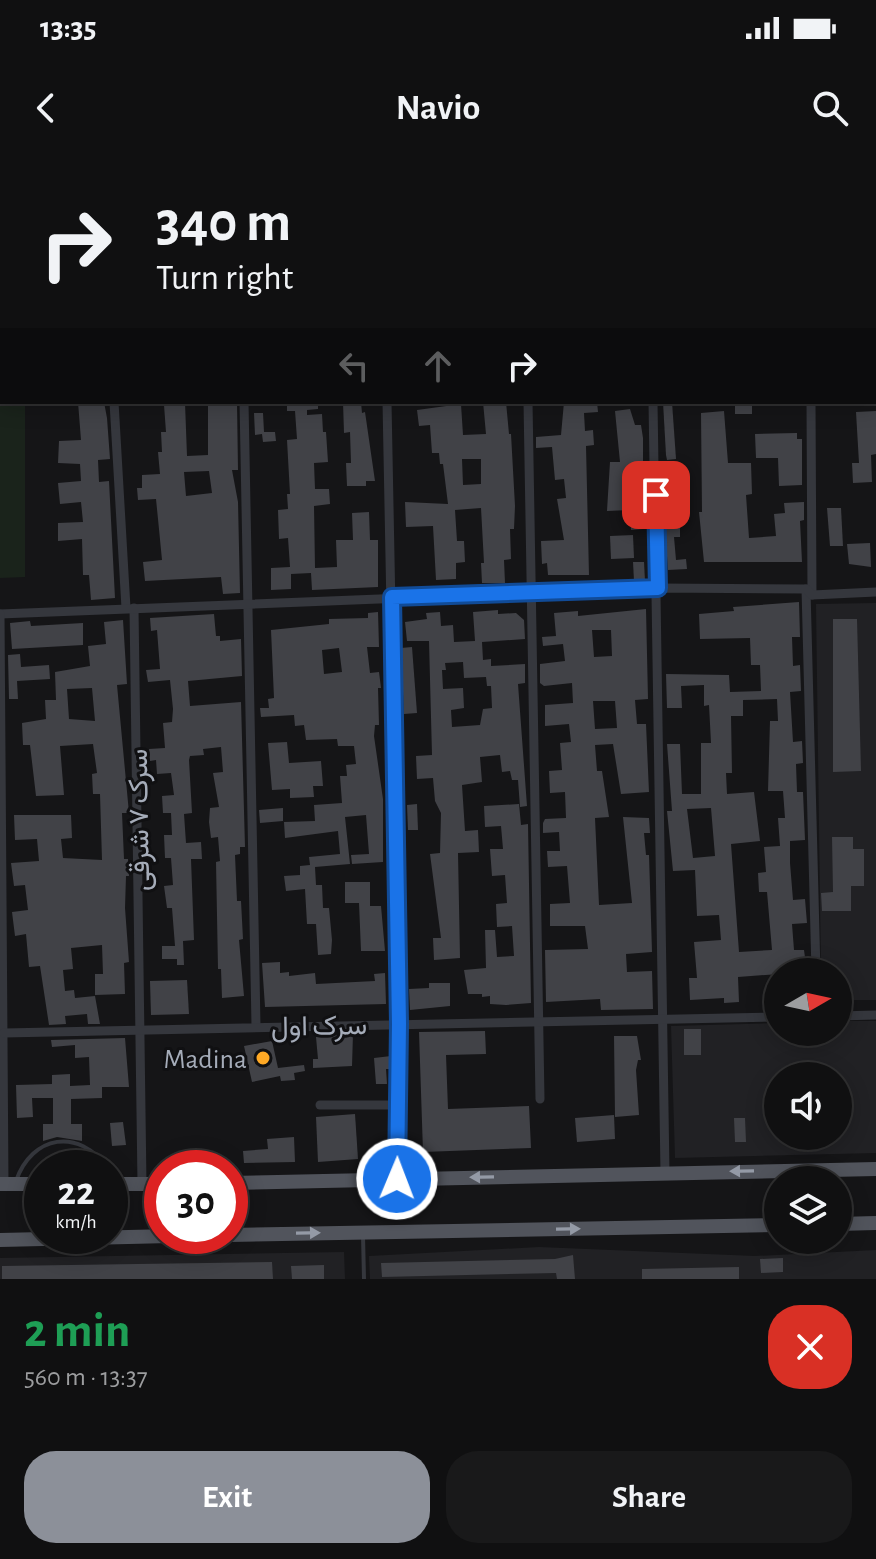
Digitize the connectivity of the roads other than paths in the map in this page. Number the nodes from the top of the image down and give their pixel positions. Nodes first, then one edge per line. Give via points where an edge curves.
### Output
1 (114, 404) edge
2 (244, 404) edge
3 (387, 404) edge
4 (528, 404) edge
5 (653, 404) edge
6 (811, 404) edge
7 (658, 588) junction
8 (809, 592) junction
9 (876, 592) edge
10 (531, 593) junction
11 (392, 597) junction
12 (250, 602) junction
13 (130, 608) junction
14 (0, 614) edge
15 (816, 958) edge
16 (876, 1015) edge
17 (852, 1016) edge
18 (764, 1017) edge
19 (665, 1021) junction
20 (399, 1024) junction
21 (540, 1024) junction
22 (256, 1026) junction
23 (142, 1032) junction
24 (4, 1033) junction
25 (540, 1099) dead end
26 (320, 1105) dead end
27 (398, 1105) junction
28 (36, 1150) edge
29 (95, 1150) edge
30 (24, 1161) edge
31 (876, 1169) edge
32 (665, 1173) junction
33 (397, 1179) junction
34 (128, 1181) edge
35 (248, 1183) edge
36 (6, 1184) edge
37 (142, 1184) joint
38 (876, 1223) edge
39 (852, 1224) edge
40 (764, 1225) edge
41 (363, 1232) junction
42 (248, 1235) edge
43 (144, 1237) edge
44 (0, 1240) edge
45 (364, 1279) edge

1 - 13 street, سرک ۷ شرقی
2 - 12 street
3 - 11 street
4 - 10 street
5 - 7 street
6 - 8 street
7 - 8 street
7 - 10 street
7 - 19 street
8 - 9 street
8 - 15 street
10 - 11 street
10 - 21 street
11 - 12 street
11 - 20 street
12 - 13 street
12 - 22 street
13 - 14 street
13 - 23 street, سرک ۷ شرقی
14 - 24 street
16 - 17 street
18 - 19 street, سرک‌ اول
19 - 21 street, سرک‌ اول
19 - 32 street
20 - 21 street, سرک‌ اول
20 - 22 street, سرک‌ اول
20 - 27 street
21 - 25 street
22 - 23 street, سرک‌ اول
23 - 24 street, سرک‌ اول
23 - 37 street, سرک ۷ شرقی
24 - 36 street
26 - 27 street
27 - 33 street
28 - 29 lane via 52,1143
30 - 36 lane
31 -> 32 main road
32 -> 33 main road
33 - 35 main road
34 - 37 main road
38 - 39 main road
41 -> 40 main road
42 -> 41 main road
41 - 45 lane
43 - 44 main road

